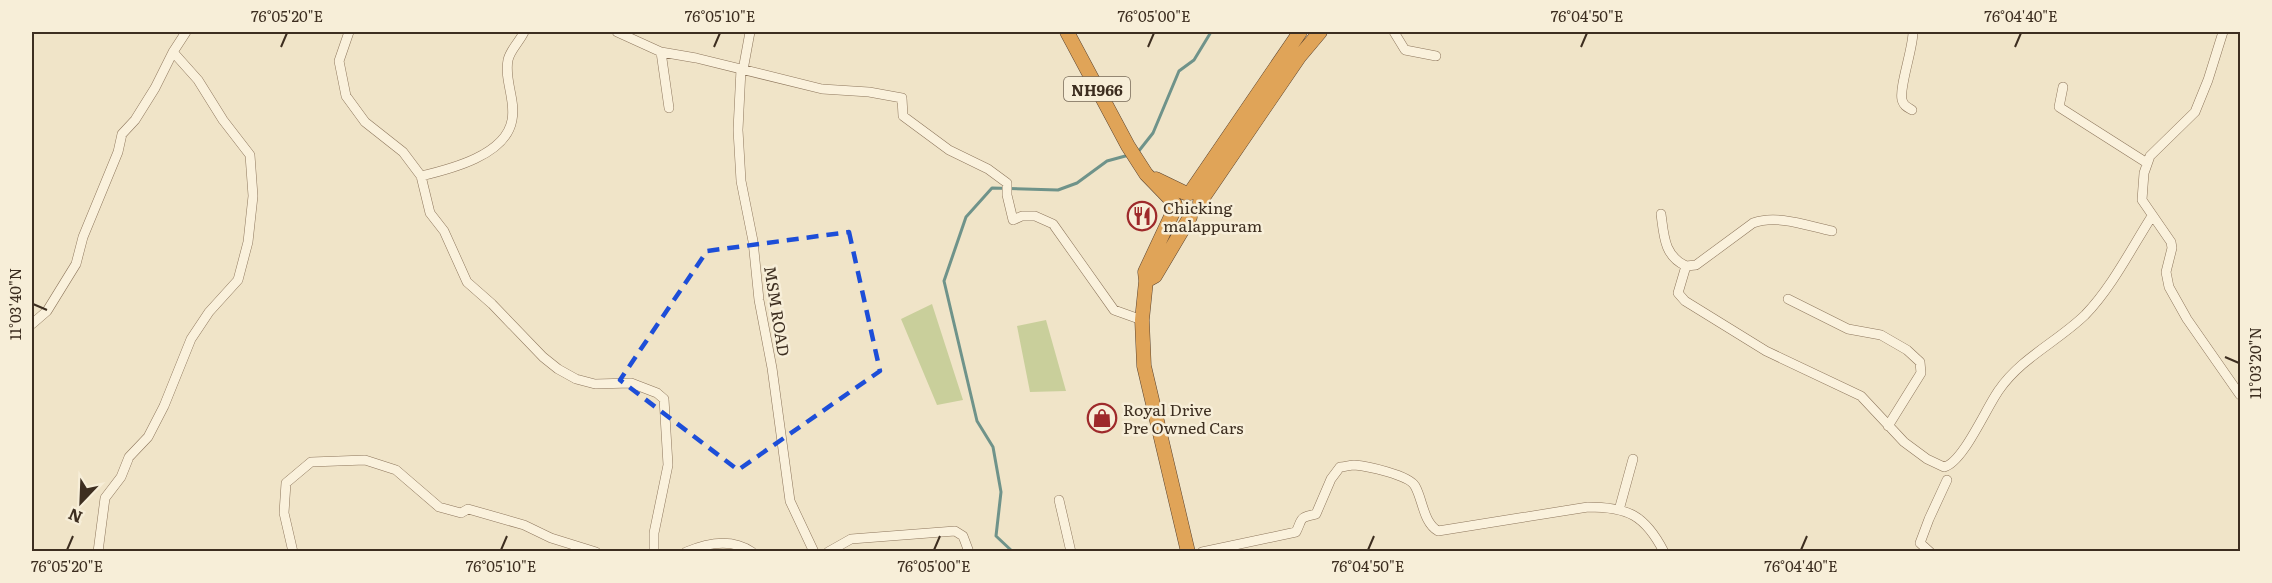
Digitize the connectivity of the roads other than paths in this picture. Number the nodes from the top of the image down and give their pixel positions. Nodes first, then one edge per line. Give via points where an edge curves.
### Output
1 (186, 32) edge
2 (349, 32) edge
3 (524, 32) edge
4 (617, 32) edge
5 (750, 32) edge
6 (1067, 32) edge
7 (1300, 32) edge
8 (1320, 32) edge
9 (1394, 32) edge
10 (1913, 32) edge
11 (2223, 32) edge
12 (173, 52) junction
13 (661, 52) junction
14 (1436, 56) dead end
15 (742, 70) junction
16 (2063, 87) dead end
17 (669, 108) dead end
18 (1912, 110) dead end
19 (2147, 162) junction
20 (1146, 174) junction
21 (421, 176) junction
22 (1192, 196) junction
23 (1175, 206) junction
24 (1661, 214) dead end
25 (2152, 216) junction
26 (1190, 217) junction
27 (1832, 231) dead end
28 (1686, 266) junction
29 (1146, 281) junction
30 (1788, 299) dead end
31 (1142, 320) junction
32 (32, 324) edge
33 (2241, 395) edge
34 (1888, 426) junction
35 (1633, 459) dead end
36 (1949, 466) junction
37 (1059, 500) dead end
38 (1619, 510) junction
39 (1920, 543) junction
40 (812, 551) edge
41 (98, 552) edge
42 (293, 552) edge
43 (596, 552) edge
44 (654, 552) edge
45 (686, 552) edge
46 (752, 552) edge
47 (828, 552) edge
48 (969, 552) edge
49 (1071, 552) edge
50 (1188, 552) edge
51 (1202, 552) edge
52 (1664, 552) edge
53 (1912, 552) edge
54 (1930, 552) edge

1 - 12 street
2 - 21 street via 339,61 346,96 365,122 403,152
3 - 21 street via 508,57 512,121 504,141 456,166
4 - 13 street
5 - 15 street, MSM ROAD
6 - 20 highway, NH966
7 - 22 highway
8 - 22 highway
9 - 14 street via 1405,50
10 - 18 street via 1901,98
11 - 19 street via 2195,112
12 - 32 street via 155,88 122,134 76,264 47,311
12 - 41 street via 198,80 250,155 253,196 248,242 238,280 191,339 148,437 129,457 121,477 105,498
13 - 15 street
13 - 17 street
15 - 31 street via 822,89 902,98 903,116 949,150 1007,183 1013,220 1035,216 1053,224 1114,310
15 - 40 street, MSM ROAD via 738,130 741,181 790,501
16 - 19 street via 2060,107
19 - 25 street via 2142,200
20 - 22 highway
20 - 23 highway, NH966
21 - 44 street via 430,213 444,231 467,282 543,357 576,378 595,384 631,383 664,399 668,465 654,533
22 - 23 highway via 1178,198
22 - 26 highway via 1198,212
23 - 26 highway, NH966 via 1181,215
23 - 29 highway via 1145,272
24 - 28 street via 1664,241 1671,256
25 - 33 street via 2172,248 2166,272 2169,287
25 - 36 street via 2085,315 2016,369
26 - 29 highway via 1155,276
27 - 28 street via 1762,219 1696,266
28 - 34 street via 1678,293 1685,301 1766,351 1861,396
29 - 31 highway
30 - 34 street via 1848,329 1881,335 1920,362 1921,373
31 - 50 highway via 1144,366
34 - 36 street via 1927,459
35 - 38 street
36 - 39 street via 1951,483 1929,519
37 - 49 street
38 - 51 street via 1588,507 1438,531 1432,527 1414,484 1404,476 1354,465 1340,467 1316,514 1300,520 1296,532
38 - 52 street via 1646,524
39 - 53 street
39 - 54 street
42 - 43 street via 284,513 286,483 311,462 365,460 396,470 448,511 461,513 468,508
45 - 46 street via 709,544 732,543
47 - 48 street via 851,539 955,531 963,536

